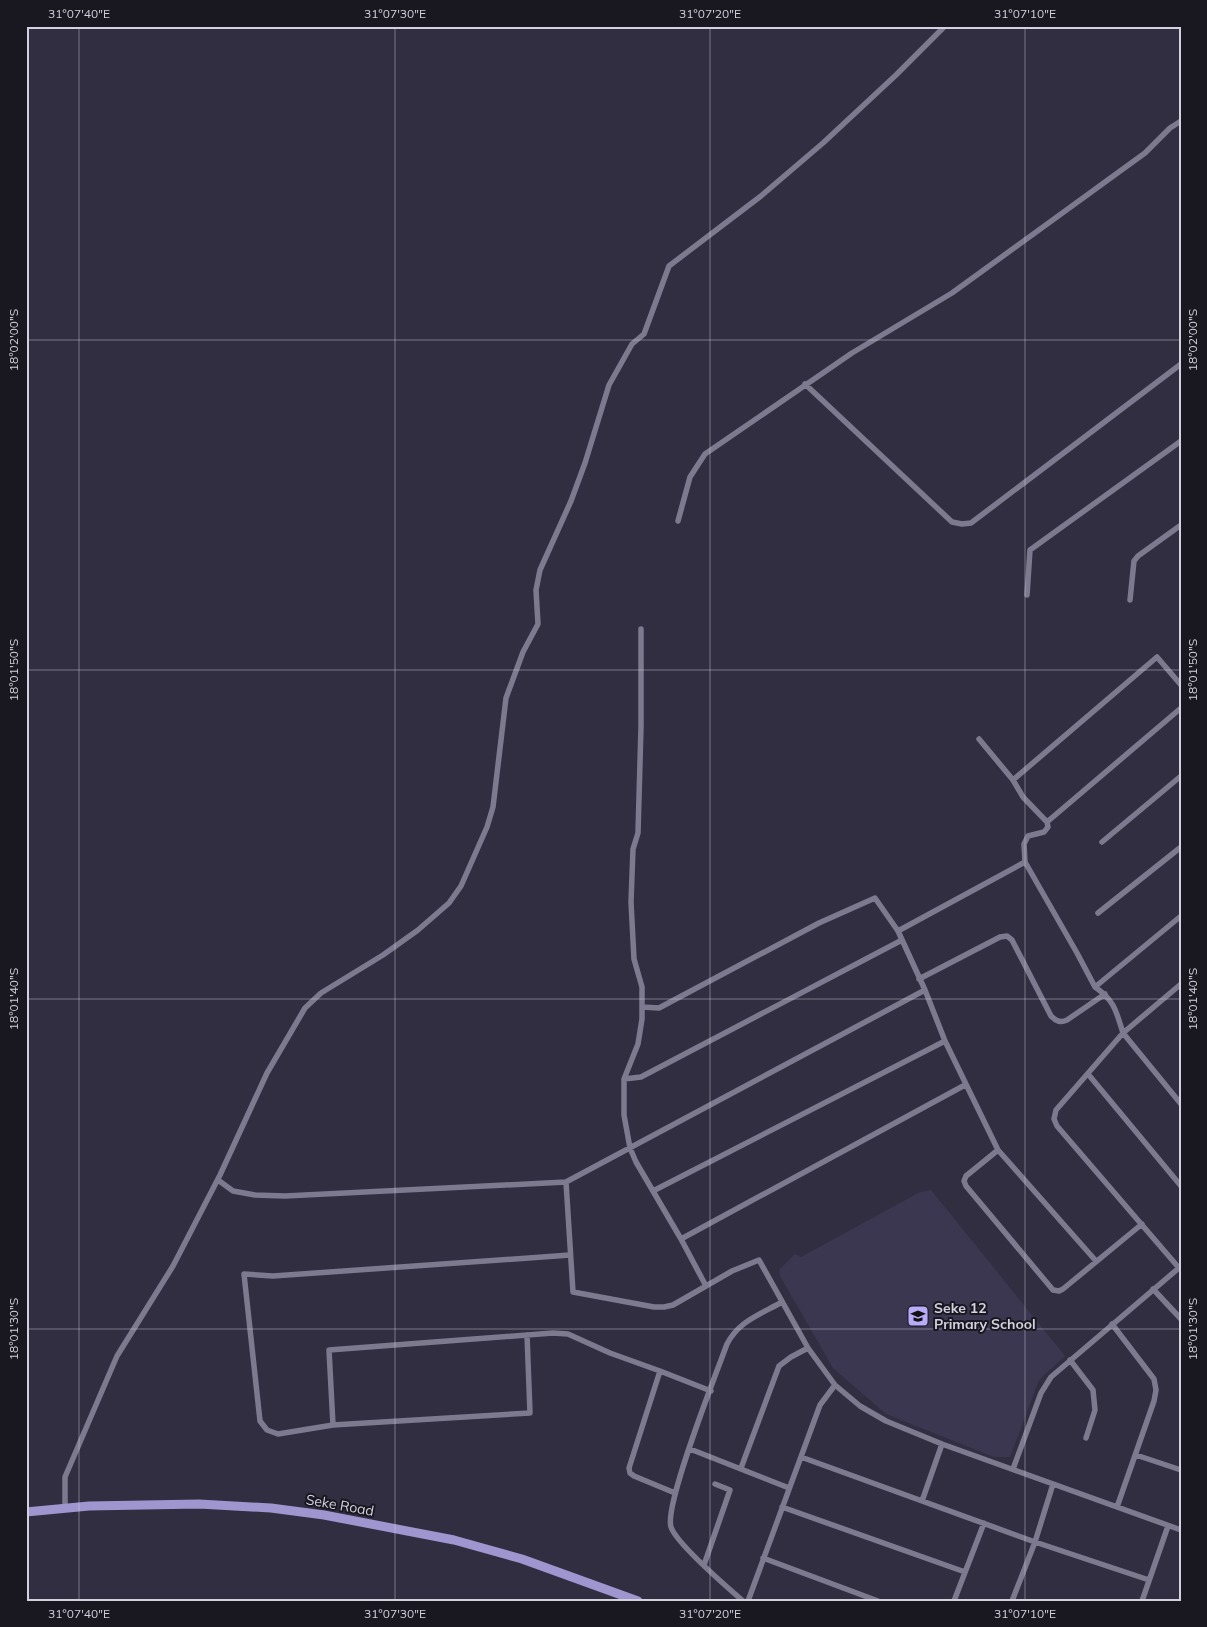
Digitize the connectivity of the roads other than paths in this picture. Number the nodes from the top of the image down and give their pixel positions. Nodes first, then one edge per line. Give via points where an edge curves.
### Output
1 (945, 26) edge
2 (1181, 121) edge
3 (1181, 364) edge
4 (806, 384) junction
5 (1181, 441) edge
6 (678, 521) dead end
7 (1181, 525) edge
8 (1027, 595) dead end
9 (1130, 600) dead end
10 (640, 629) dead end
11 (1181, 686) edge
12 (1181, 708) edge
13 (979, 739) dead end
14 (1181, 776) edge
15 (1013, 780) junction
16 (1048, 822) junction
17 (1102, 842) dead end
18 (1181, 847) edge
19 (1025, 862) junction
20 (1098, 913) dead end
21 (1181, 916) edge
22 (898, 931) junction
23 (902, 940) junction
24 (919, 978) junction
25 (1181, 984) edge
26 (1095, 987) junction
27 (924, 990) junction
28 (1105, 994) junction
29 (642, 1007) junction
30 (1123, 1034) junction
31 (945, 1041) junction
32 (1088, 1074) junction
33 (624, 1079) junction
34 (965, 1085) junction
35 (1181, 1104) edge
36 (630, 1148) junction
37 (998, 1150) junction
38 (218, 1180) junction
39 (566, 1182) junction
40 (1181, 1186) edge
41 (654, 1191) junction
42 (1142, 1224) junction
43 (681, 1240) junction
44 (570, 1255) junction
45 (1096, 1261) junction
46 (1180, 1267) edge
47 (706, 1286) junction
48 (1153, 1289) junction
49 (782, 1302) junction
50 (1181, 1319) edge
51 (1112, 1324) junction
52 (527, 1335) junction
53 (808, 1348) junction
54 (1070, 1360) junction
55 (660, 1371) junction
56 (835, 1385) junction
57 (710, 1391) junction
58 (333, 1425) junction
59 (1086, 1438) dead end
60 (942, 1444) junction
61 (690, 1448) junction
62 (1136, 1455) junction
63 (801, 1457) junction
64 (741, 1468) junction
65 (1013, 1469) junction
66 (1181, 1470) edge
67 (715, 1484) dead end
68 (1053, 1484) junction
69 (789, 1488) junction
70 (675, 1493) junction
71 (922, 1500) junction
72 (65, 1507) junction
73 (782, 1507) junction
74 (1117, 1507) junction
75 (26, 1512) edge
76 (984, 1523) junction
77 (1168, 1526) junction
78 (1181, 1530) edge
79 (1035, 1542) junction
80 (763, 1558) junction
81 (704, 1565) junction
82 (965, 1572) junction
83 (1149, 1580) junction
84 (638, 1601) edge
85 (743, 1601) edge
86 (748, 1601) edge
87 (878, 1601) edge
88 (954, 1601) edge
89 (1012, 1601) edge
90 (1142, 1601) edge

1 - 38 street via 823,143 761,196 669,266 644,334 632,344 609,386 571,501 540,570 536,590 538,624 523,652 506,698 493,807 461,886 429,922 383,955 321,992 305,1008 267,1073
2 - 4 street via 1145,153 952,293
3 - 4 street via 970,523 962,524 952,522
4 - 6 street via 705,454 690,477
5 - 8 street via 1030,550
7 - 9 street via 1134,561
10 - 29 street via 638,833 633,849 631,902 634,959 642,987
11 - 15 street via 1157,658
12 - 16 street
13 - 15 street
14 - 17 street
15 - 16 street via 1023,797
16 - 19 street via 1044,832 1028,836 1024,844
18 - 20 street
19 - 22 street
19 - 26 street
21 - 26 street
22 - 23 street
22 - 29 street via 875,898 819,923 659,1008
23 - 24 street
23 - 33 street via 640,1077
24 - 27 street
24 - 28 street via 1000,936 1007,936 1056,1020 1067,1020
25 - 30 street
26 - 28 street
27 - 31 street
27 - 36 street
28 - 30 street via 1115,1006
29 - 33 street via 638,1044
30 - 32 street
30 - 35 street
31 - 34 street
31 - 41 street
32 - 40 street
32 - 42 street via 1056,1110 1055,1122
33 - 36 street via 624,1115
34 - 37 street
34 - 43 street
36 - 39 street
36 - 41 street
37 - 45 street
37 - 45 street via 964,1181 1050,1288 1056,1291 1063,1289
38 - 39 street via 232,1191 255,1196
38 - 72 street via 173,1266 117,1356 65,1477
39 - 44 street
41 - 43 street
42 - 45 street
42 - 46 street
43 - 47 street
44 - 47 street via 573,1292 664,1307
44 - 58 street via 273,1276 244,1274 260,1421 267,1430 278,1434
46 - 48 street
47 - 49 street via 759,1260
48 - 50 street
48 - 51 street
49 - 53 street
49 - 57 street via 733,1332
51 - 54 street
51 - 62 street via 1154,1379 1154,1401
52 - 55 street via 568,1334
52 - 58 street via 329,1350
52 - 58 street via 530,1413
53 - 56 street
53 - 64 street via 779,1366
54 - 59 street via 1093,1390 1095,1410
54 - 65 street via 1045,1384
55 - 57 street
55 - 70 street via 629,1468 634,1476
56 - 60 street via 860,1406 886,1421
56 - 63 street via 820,1405
57 - 61 street
60 - 65 street
60 - 71 street
61 - 64 street
61 - 70 street
62 - 66 street
62 - 74 street
63 - 69 street
63 - 71 street
64 - 69 street
65 - 68 street
67 - 81 street via 730,1490
68 - 74 street
68 - 79 street
69 - 73 street
70 - 81 street via 670,1520 672,1529
71 - 76 street
72 - 75 main road, Seke Road
72 - 84 main road, Seke Road via 200,1504 324,1515 477,1546
73 - 80 street
73 - 82 street
74 - 77 street
76 - 79 street
76 - 82 street
77 - 78 street
77 - 83 street
79 - 83 street
79 - 89 street
80 - 86 street
80 - 87 street
81 - 85 street
82 - 88 street
83 - 90 street

